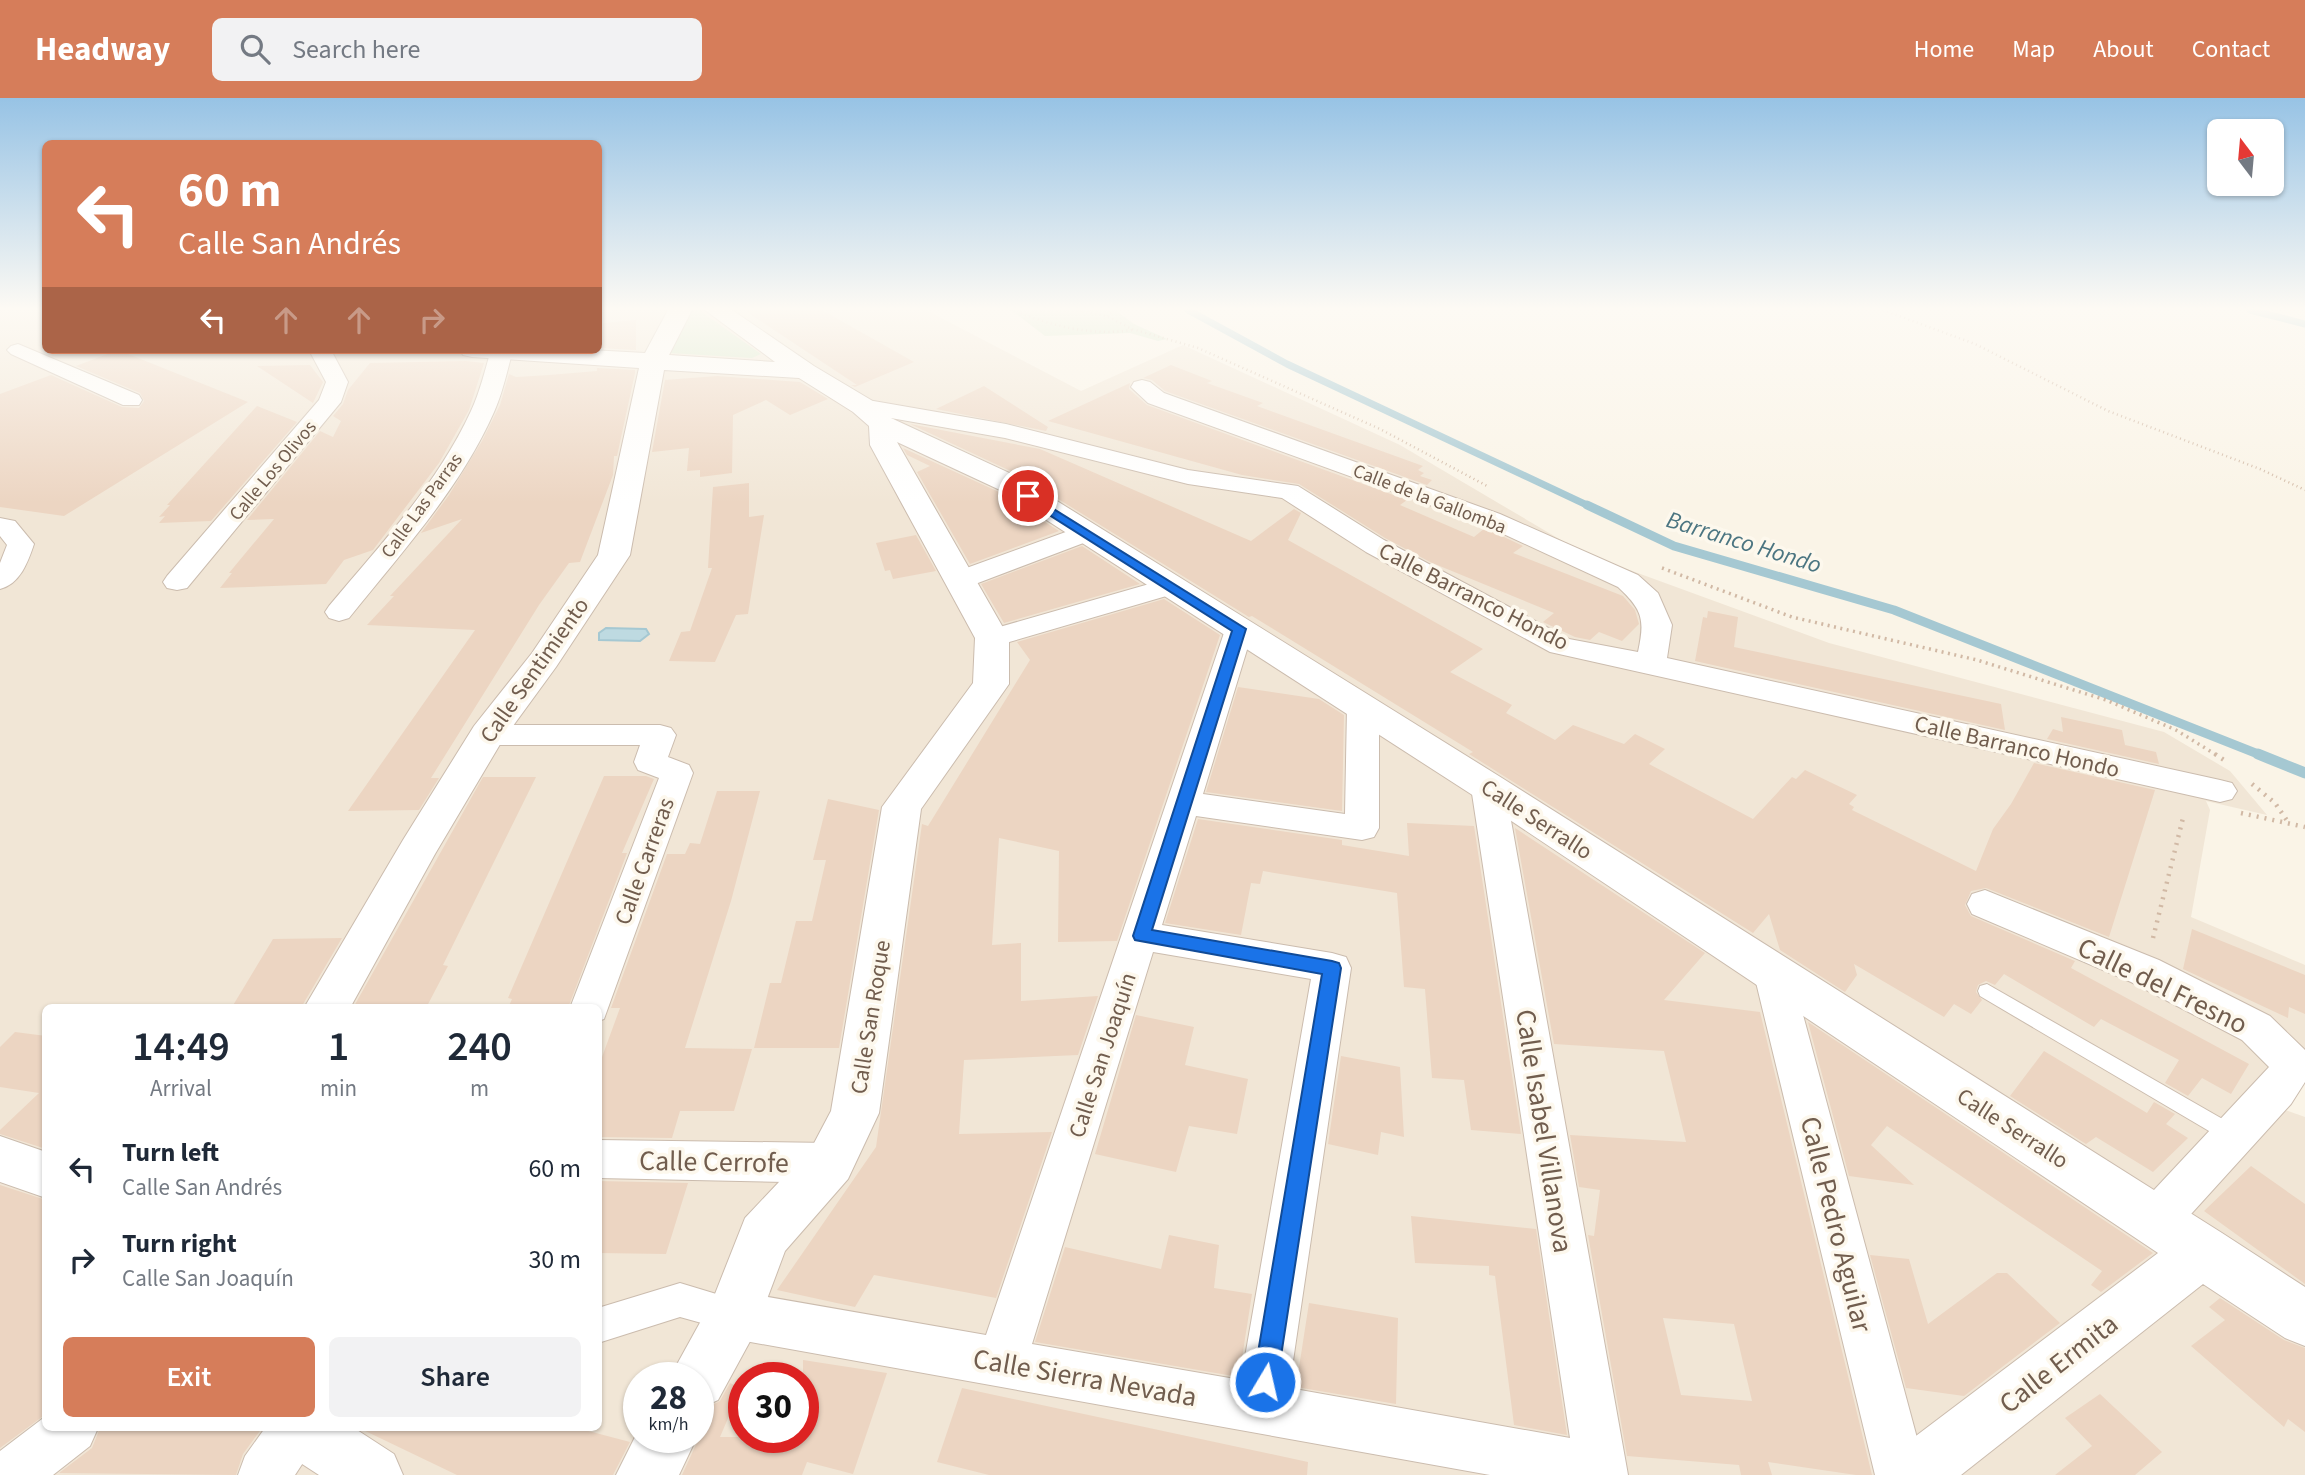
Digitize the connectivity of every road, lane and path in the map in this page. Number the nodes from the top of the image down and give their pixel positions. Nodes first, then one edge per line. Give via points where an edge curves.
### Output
1 (67, 374) edge
2 (333, 374) edge
3 (495, 374) edge
4 (651, 374) edge
5 (809, 374) edge
6 (1258, 374) edge
7 (2035, 374) edge
8 (1142, 387) dead end
9 (131, 400) dead end
10 (872, 415) junction
11 (2305, 490) edge
12 (1497, 491) dead end
13 (0, 526) edge
14 (1085, 533) junction
15 (1650, 564) dead end
16 (0, 580) edge
17 (960, 580) junction
18 (177, 582) dead end
19 (1170, 586) junction
20 (339, 612) dead end
21 (1239, 629) junction
22 (992, 638) junction
23 (1651, 664) junction
24 (1363, 708) junction
25 (487, 735) junction
26 (2245, 777) dead end
27 (2227, 780) joint
28 (1488, 787) junction
29 (1184, 803) junction
30 (2187, 803) dead end
31 (2288, 822) dead end
32 (1985, 904) dead end
33 (1142, 936) junction
34 (2145, 971) junction
35 (1773, 974) junction
36 (1987, 991) dead end
37 (329, 1004) edge
38 (591, 1004) edge
39 (2233, 1135) junction
40 (0, 1159) edge
41 (602, 1159) edge
42 (830, 1163) junction
43 (42, 1174) edge
44 (2156, 1220) junction
45 (2203, 1251) junction
46 (734, 1315) junction
47 (2305, 1319) edge
48 (602, 1325) edge
49 (1002, 1361) junction
50 (708, 1362) edge
51 (1261, 1409) junction
52 (68, 1431) edge
53 (296, 1431) edge
54 (303, 1431) edge
55 (658, 1453) edge
56 (1601, 1472) edge
57 (11, 1475) edge
58 (264, 1475) edge
59 (373, 1475) edge
60 (646, 1475) edge
61 (1901, 1475) edge
62 (1913, 1475) edge

1 - 9 street
2 - 18 street, Calle Los Olivos via 337,382 330,402
3 - 20 street, Calle Las Parras via 483,411 430,499
4 - 25 street, Calle Sentimiento via 614,555
5 - 10 street, Calle Serrallo
6 - 12 path via 1380,429
7 - 11 path via 2108,411 2260,468
8 - 23 street, Calle de la Gallomba via 1156,398 1491,519 1628,581 1648,599 1658,625
10 - 14 street, Calle Serrallo via 1010,484
10 - 17 street via 884,445
10 - 23 street, Calle Barranco Hondo via 1006,431 1188,477 1289,491 1376,545 1560,646
13 - 16 street via 21,544 13,565
14 - 17 street
14 - 19 street, Calle Serrallo
15 - 27 path via 1792,617 1977,660 2106,700 2214,751
17 - 22 street
19 - 21 street, Calle Serrallo
19 - 22 street
21 - 24 street, Calle Serrallo
21 - 29 street, Calle San Joaquín
22 - 42 street, Calle San Roque via 991,684 902,807 855,1113
23 - 27 street, Calle Barranco Hondo
24 - 28 street, Calle Serrallo
24 - 29 street via 1362,828
25 - 37 street, Calle Sentimiento
25 - 38 street, Calle Carreras via 660,735 650,762 677,773
26 - 31 path via 2275,803
28 - 35 street, Calle Serrallo
28 - 56 street, Calle Isabel Villanova
29 - 33 street, Calle San Joaquín
30 - 34 path
32 - 34 street, Calle del Fresno
33 - 49 street, Calle San Joaquín
33 - 51 street via 1332,968
34 - 39 street, Calle del Fresno via 2256,1028 2294,1065 2276,1091
35 - 44 street, Calle Serrallo
35 - 61 street, Calle Pedro Aguilar
36 - 39 lane
39 - 44 street, Calle del Fresno
40 - 43 street
41 - 42 street, Calle Cerrofe
42 - 46 street, Calle San Roque via 764,1236
44 - 45 street, Calle Serrallo
45 - 47 street, Calle Serrallo
45 - 62 street, Calle Ermita
46 - 48 street via 680,1300
46 - 49 street, Calle Sierra Nevada
46 - 50 street, Calle San Roque
49 - 51 street, Calle Sierra Nevada
51 - 56 street, Calle Sierra Nevada
52 - 57 street
53 - 58 street
54 - 59 street
55 - 60 street

